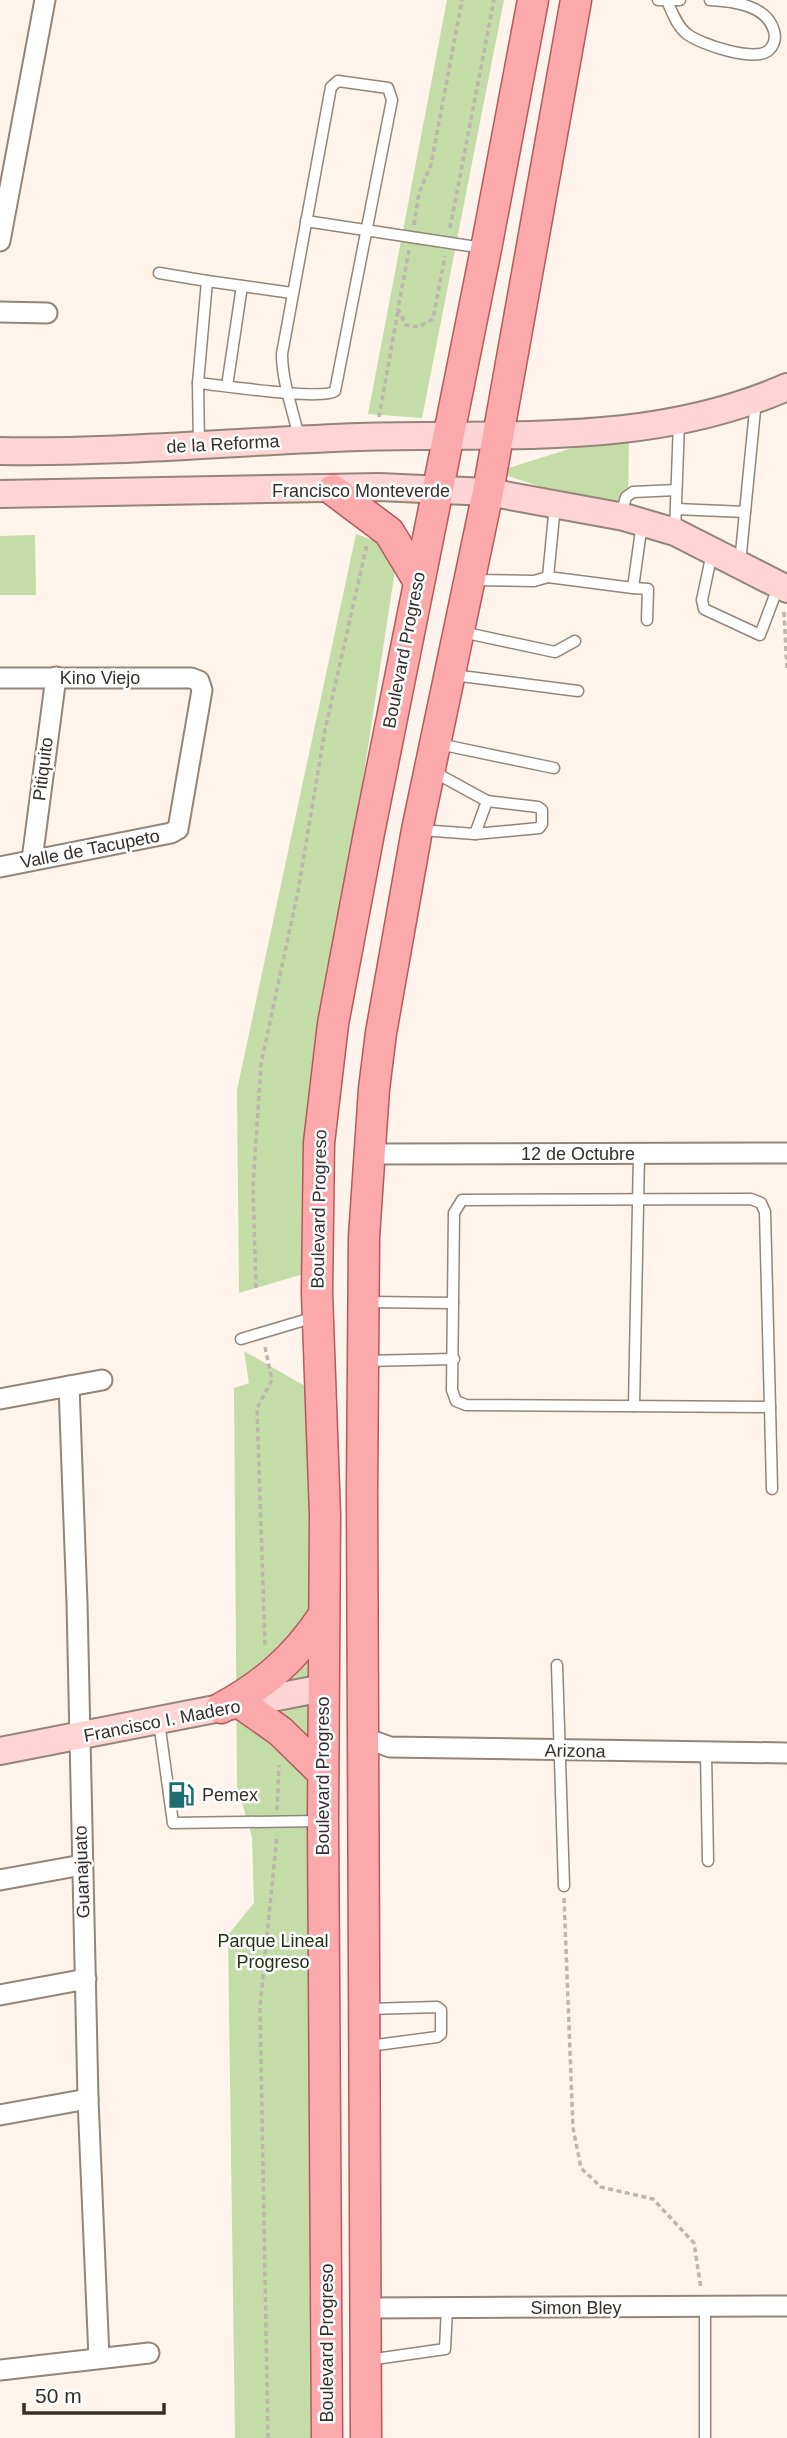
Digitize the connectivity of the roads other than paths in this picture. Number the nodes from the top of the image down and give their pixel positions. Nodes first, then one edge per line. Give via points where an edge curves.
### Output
1 (45, 0) edge
2 (533, 0) edge
3 (576, 0) edge
4 (680, 0) edge
5 (710, 0) edge
6 (663, 1) edge
7 (306, 221) junction
8 (366, 232) junction
9 (0, 241) edge
10 (486, 249) junction
11 (159, 273) dead end
12 (207, 281) junction
13 (242, 286) junction
14 (292, 293) junction
15 (0, 312) edge
16 (47, 313) dead end
17 (198, 383) junction
18 (227, 386) junction
19 (787, 387) edge
20 (288, 393) junction
21 (756, 397) junction
22 (679, 423) junction
23 (446, 436) junction
24 (498, 437) junction
25 (299, 440) junction
26 (199, 446) junction
27 (0, 452) edge
28 (436, 489) junction
29 (333, 490) junction
30 (676, 490) junction
31 (488, 492) junction
32 (0, 494) edge
33 (555, 505) junction
34 (745, 512) junction
35 (632, 520) junction
36 (675, 520) junction
37 (713, 549) junction
38 (740, 564) junction
39 (548, 577) junction
40 (418, 580) junction
41 (469, 580) junction
42 (783, 587) edge
43 (633, 588) junction
44 (647, 620) dead end
45 (458, 631) junction
46 (575, 641) dead end
47 (449, 675) junction
48 (56, 677) junction
49 (0, 678) edge
50 (578, 691) dead end
51 (432, 756) junction
52 (554, 768) dead end
53 (487, 801) junction
54 (178, 829) joint
55 (417, 830) junction
56 (475, 834) junction
57 (32, 860) junction
58 (0, 867) edge
59 (787, 1153) edge
60 (370, 1154) junction
61 (639, 1154) junction
62 (639, 1200) junction
63 (364, 1302) junction
64 (453, 1303) junction
65 (318, 1316) junction
66 (241, 1339) dead end
67 (454, 1359) junction
68 (365, 1361) junction
69 (102, 1380) dead end
70 (69, 1386) junction
71 (0, 1399) edge
72 (634, 1406) junction
73 (770, 1407) junction
74 (772, 1489) dead end
75 (323, 1616) junction
76 (362, 1644) junction
77 (557, 1665) dead end
78 (323, 1688) junction
79 (232, 1706) junction
80 (159, 1721) junction
81 (78, 1738) junction
82 (365, 1738) junction
83 (0, 1751) edge
84 (558, 1751) junction
85 (787, 1753) edge
86 (706, 1754) junction
87 (323, 1773) junction
88 (323, 1821) junction
89 (708, 1861) dead end
90 (82, 1866) junction
91 (0, 1880) edge
92 (564, 1886) road end
93 (86, 1979) junction
94 (0, 1995) edge
95 (365, 2009) junction
96 (365, 2046) junction
97 (88, 2099) junction
98 (0, 2115) edge
99 (787, 2306) edge
100 (705, 2307) junction
101 (365, 2308) junction
102 (447, 2308) junction
103 (149, 2353) dead end
104 (99, 2357) junction
105 (365, 2360) junction
106 (0, 2370) edge
107 (327, 2438) edge
108 (366, 2438) edge
109 (705, 2438) edge

1 - 9 street
2 - 10 main road, Boulevard Progreso
3 - 24 main road
4 - 6 lane
5 - 6 lane via 761,11 774,30 770,49 749,55 703,43 684,33
7 - 8 lane
7 - 8 lane via 331,87 338,81 385,87 392,100
7 - 14 lane
8 - 10 lane
8 - 20 lane via 336,388 329,395
10 - 23 main road, Boulevard Progreso
11 - 12 lane
12 - 13 lane
12 - 17 lane
13 - 14 lane
13 - 18 lane
14 - 20 lane via 281,358
15 - 16 street
17 - 18 lane
17 - 26 lane
18 - 20 lane
19 - 21 street, de la Reforma
20 - 25 lane
21 - 22 street, de la Reforma
21 - 34 lane
22 - 24 street, de la Reforma via 580,435
22 - 30 lane
23 - 24 street, de la Reforma
23 - 25 street, de la Reforma
23 - 28 main road, Boulevard Progreso
24 - 31 main road
25 - 26 street, de la Reforma
26 - 27 street, de la Reforma
28 - 29 street, Francisco Monteverde
28 - 31 street, Francisco Monteverde
28 - 40 main road, Boulevard Progreso
29 - 32 street, Francisco Monteverde
29 - 40 main road via 389,532
30 - 35 lane via 633,492 626,497
30 - 36 lane
31 - 33 street, Francisco Monteverde
31 - 41 main road
33 - 35 street, Francisco Monteverde
33 - 39 lane
34 - 36 lane
34 - 38 lane
35 - 36 street, Francisco Monteverde
35 - 43 lane
36 - 37 street, Francisco Monteverde
37 - 38 street, Francisco Monteverde
37 - 42 lane via 704,609 760,635
38 - 42 street, Francisco Monteverde
39 - 41 lane via 534,582
39 - 43 lane
40 - 65 main road, Boulevard Progreso via 324,1087 317,1195
41 - 45 main road
43 - 44 lane via 648,589
45 - 46 lane via 555,653
45 - 47 main road
47 - 50 lane
47 - 51 main road
48 - 49 street, Kino Viejo
48 - 54 street, Kino Viejo via 199,681 202,690
48 - 57 street, Pitiquito
51 - 52 lane
51 - 53 lane
51 - 55 main road
53 - 56 lane
53 - 56 lane via 538,807 542,824 539,828
54 - 57 street, Valle de Tacupeto
55 - 56 lane
55 - 60 main road via 381,1033
57 - 58 street, Valle de Tacupeto
59 - 61 street, 12 de Octubre
60 - 61 street, 12 de Octubre
60 - 63 main road
61 - 62 lane
62 - 64 lane via 462,1200 454,1213
62 - 72 lane
62 - 73 lane via 751,1199 761,1203 768,1248
63 - 64 lane
63 - 68 main road
64 - 67 lane
65 - 66 lane
65 - 75 main road, Boulevard Progreso via 325,1470
67 - 68 lane
67 - 72 lane via 452,1390 460,1404
68 - 76 main road
69 - 70 street
70 - 71 street
70 - 81 street, Guanajuato
72 - 73 lane
73 - 74 lane
75 - 78 main road, Boulevard Progreso
75 - 79 main road via 289,1660
76 - 78 main road
76 - 82 main road
77 - 84 lane
78 - 79 street, Francisco I. Madero
78 - 82 main road
78 - 87 main road, Boulevard Progreso
79 - 80 street, Francisco I. Madero
79 - 87 main road via 280,1731
80 - 81 street, Francisco I. Madero
80 - 88 lane via 173,1823
81 - 83 street, Francisco I. Madero
81 - 90 street, Guanajuato
82 - 84 street, Arizona via 390,1747
82 - 95 main road
84 - 86 street, Arizona
84 - 92 lane
85 - 86 street, Arizona
86 - 89 lane
87 - 88 main road, Boulevard Progreso
88 - 107 main road, Boulevard Progreso
90 - 91 street
90 - 93 street, Guanajuato
93 - 94 street
93 - 97 street, Guanajuato
95 - 96 main road
95 - 96 lane via 437,2007 441,2010 441,2034
96 - 101 main road
97 - 98 street
97 - 104 street, Guanajuato
99 - 100 street, Simon Bley
100 - 102 street, Simon Bley
100 - 109 lane
101 - 102 street, Simon Bley
101 - 105 main road
102 - 105 lane via 445,2349
103 - 104 street
104 - 106 street
105 - 108 main road

